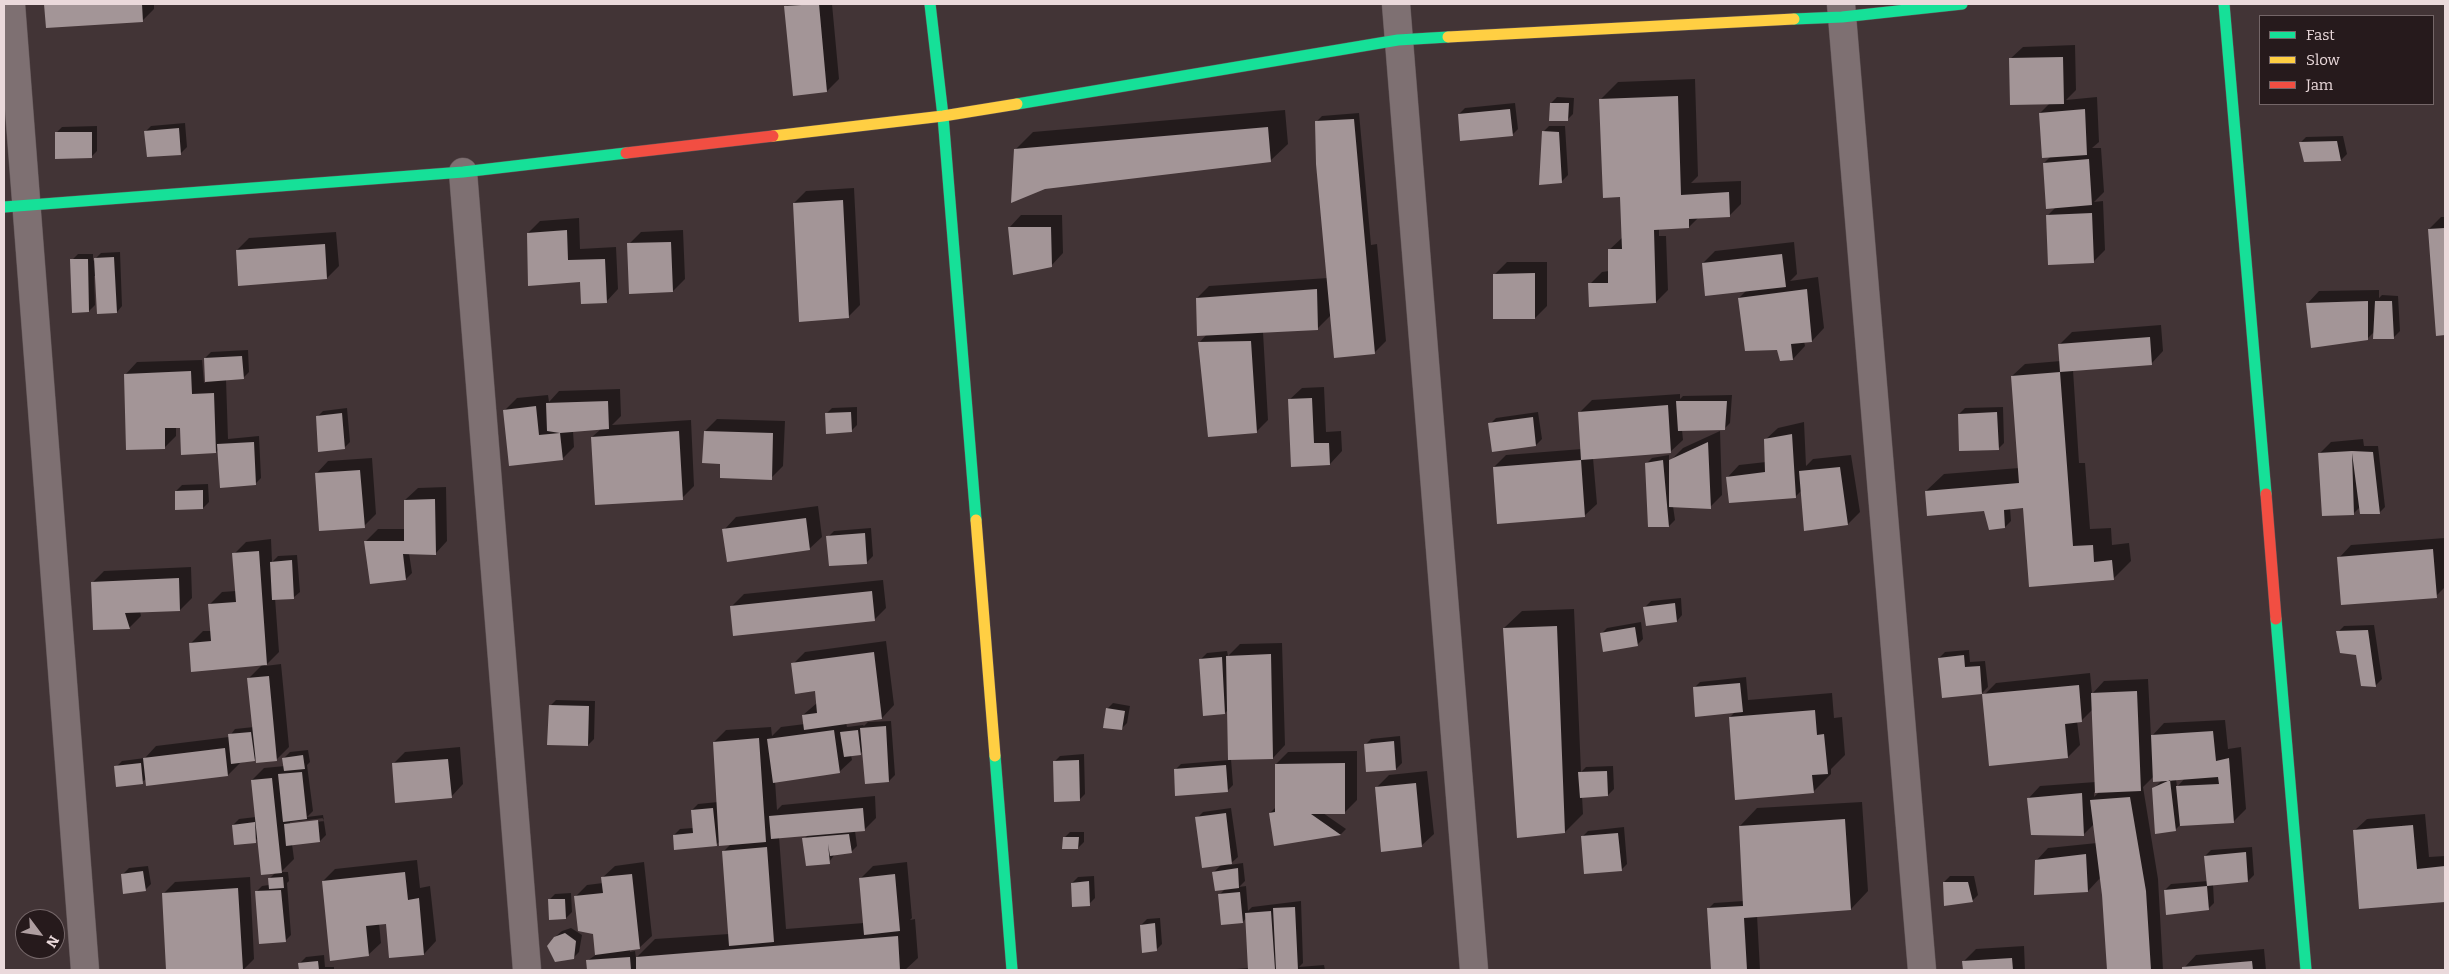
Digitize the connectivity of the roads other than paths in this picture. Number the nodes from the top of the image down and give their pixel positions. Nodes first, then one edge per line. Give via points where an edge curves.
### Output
1 (11, 4) edge
2 (930, 4) edge
3 (1396, 4) edge
4 (1962, 4) edge
5 (2224, 4) edge
6 (1842, 10) edge
7 (1398, 40) junction
8 (943, 116) junction
9 (463, 172) junction
10 (15, 205) edge
11 (85, 970) edge
12 (527, 970) edge
13 (1012, 970) edge
14 (1474, 970) edge
15 (1922, 970) edge
16 (2306, 970) edge

1 - 10 street
2 - 8 street
3 - 7 street
4 - 6 street
5 - 16 street
6 - 7 street
6 - 15 street
7 - 8 street
7 - 14 street
8 - 9 street
8 - 13 street
9 - 10 street
9 - 12 street
10 - 11 street

